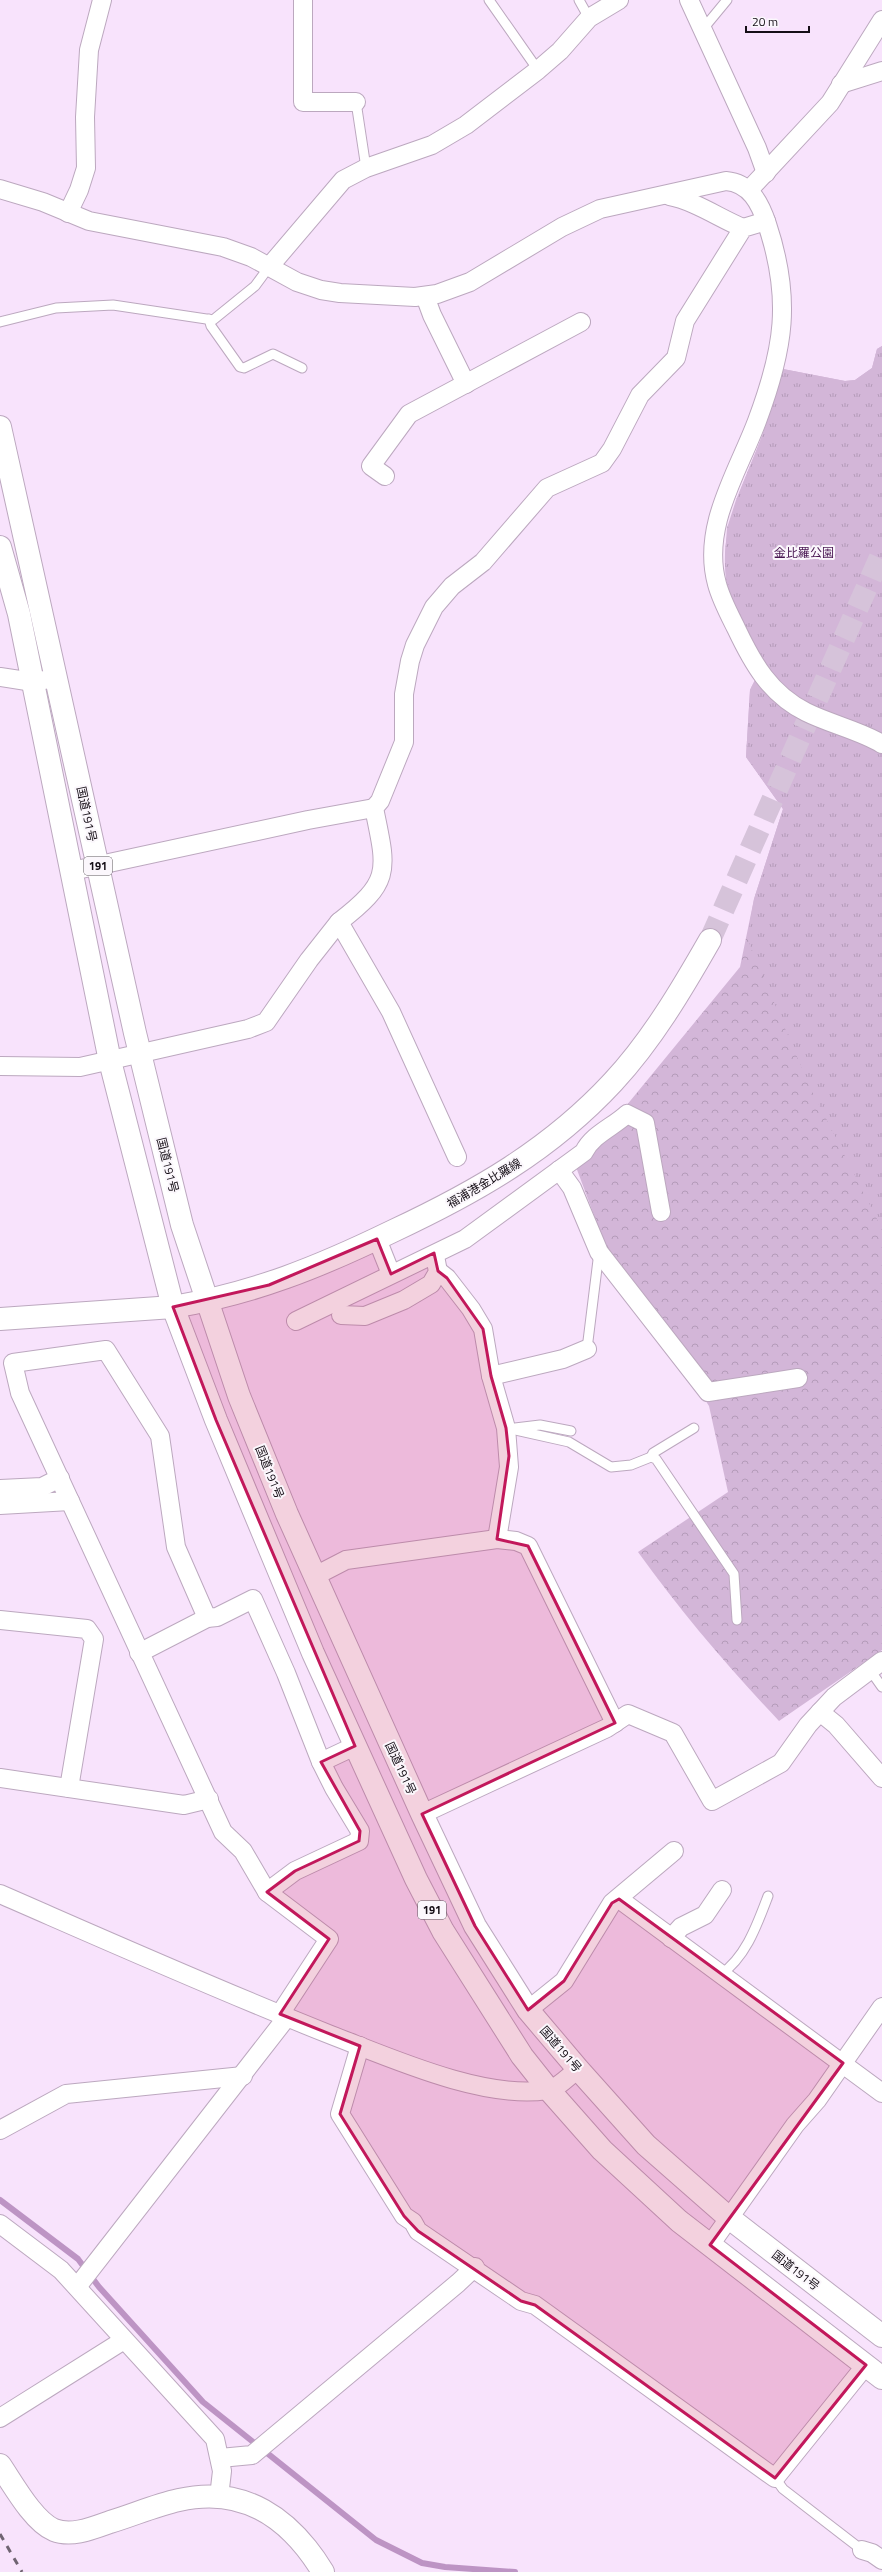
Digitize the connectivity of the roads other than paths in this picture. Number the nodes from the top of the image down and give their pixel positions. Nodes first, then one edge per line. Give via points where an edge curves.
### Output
1 (102, 0) edge
2 (303, 0) edge
3 (489, 0) edge
4 (579, 0) edge
5 (619, 0) edge
6 (689, 0) edge
7 (727, 0) edge
8 (589, 18) junction
9 (882, 20) edge
10 (703, 29) junction
11 (538, 70) junction
12 (882, 71) edge
13 (841, 84) junction
14 (356, 102) joint
15 (366, 168) junction
16 (766, 173) junction
17 (0, 189) edge
18 (749, 190) junction
19 (666, 196) junction
20 (68, 213) junction
21 (766, 221) junction
22 (743, 228) junction
23 (269, 267) junction
24 (425, 296) junction
25 (209, 319) junction
26 (0, 322) edge
27 (581, 322) dead end
28 (302, 368) dead end
29 (466, 384) junction
30 (0, 428) edge
31 (385, 476) dead end
32 (0, 547) edge
33 (0, 677) edge
34 (56, 678) junction
35 (33, 682) junction
36 (882, 744) edge
37 (374, 808) junction
38 (98, 865) junction
39 (72, 871) junction
40 (339, 922) junction
41 (710, 940) tunnel mouth
42 (141, 1054) junction
43 (110, 1061) junction
44 (0, 1066) edge
45 (457, 1157) dead end
46 (559, 1170) junction
47 (661, 1212) dead end
48 (377, 1239) junction
49 (599, 1252) junction
50 (434, 1253) junction
51 (438, 1271) junction
52 (389, 1276) junction
53 (206, 1302) junction
54 (173, 1307) junction
55 (340, 1315) junction
56 (0, 1319) edge
57 (587, 1349) joint
58 (491, 1376) junction
59 (798, 1378) dead end
60 (506, 1428) junction
61 (694, 1428) dead end
62 (571, 1431) dead end
63 (651, 1457) junction
64 (60, 1478) junction
65 (0, 1488) edge
66 (70, 1502) junction
67 (0, 1505) edge
68 (497, 1539) junction
69 (315, 1576) junction
70 (207, 1618) junction
71 (0, 1620) edge
72 (737, 1620) dead end
73 (139, 1653) junction
74 (876, 1665) edge
75 (882, 1687) edge
76 (820, 1712) junction
77 (615, 1723) junction
78 (355, 1746) junction
79 (321, 1762) junction
80 (0, 1778) edge
81 (882, 1778) edge
82 (69, 1788) junction
83 (209, 1799) junction
84 (422, 1814) junction
85 (674, 1851) dead end
86 (722, 1890) dead end
87 (267, 1892) junction
88 (0, 1894) edge
89 (768, 1896) dead end
90 (619, 1899) junction
91 (671, 1938) junction
92 (720, 1975) junction
93 (882, 2007) edge
94 (528, 2010) junction
95 (284, 2016) junction
96 (360, 2046) junction
97 (842, 2062) junction
98 (578, 2069) junction
99 (243, 2076) junction
100 (549, 2090) junction
101 (882, 2093) edge
102 (0, 2130) edge
103 (728, 2217) junction
104 (0, 2224) edge
105 (710, 2245) junction
106 (475, 2267) junction
107 (79, 2284) junction
108 (882, 2336) edge
109 (124, 2340) junction
110 (878, 2374) edge
111 (0, 2418) edge
112 (220, 2458) junction
113 (0, 2465) edge
114 (775, 2478) junction
115 (219, 2497) junction
116 (862, 2550) joint
117 (882, 2560) edge
118 (323, 2572) edge

1 - 20 street via 89,50 85,117 86,168
2 - 14 street via 304,102
3 - 11 lane
4 - 8 lane
5 - 8 street
6 - 10 street
7 - 10 lane
8 - 11 street via 560,51
9 - 13 street
10 - 16 street
11 - 15 street via 453,133 432,145
12 - 13 street
13 - 16 street via 830,103
14 - 15 lane
15 - 23 street via 343,180
16 - 18 street
17 - 20 street via 18,193
18 - 19 street via 737,182 726,181
18 - 21 street via 759,204
19 - 22 street via 688,201
19 - 24 street via 600,209 562,227 470,282
20 - 23 street via 89,221 223,246 252,257
21 - 22 street
21 - 36 street via 781,273 784,301 780,338 767,390 721,508 714,537 717,583 753,664 771,687 786,701 806,712
22 - 37 street via 685,320 676,358 640,394 612,449 602,463 546,488 483,562 452,586 434,607 415,645 406,675 404,742 380,801
23 - 24 street via 296,282 340,293
23 - 25 lane via 255,286 213,320
24 - 29 street
25 - 26 lane via 113,305 56,308
25 - 28 lane via 240,367 244,368 273,354
27 - 29 street
29 - 31 street via 409,414 371,466
30 - 34 main road, 国道191号 / 191
32 - 35 main road, 191 via 19,614
33 - 35 street
34 - 35 street
34 - 38 main road, 国道191号 / 191
35 - 39 main road, 191
37 - 38 street
37 - 40 street via 384,871 369,897
38 - 39 street
38 - 42 main road, 国道191号 / 191
39 - 43 main road, 191
40 - 42 street via 266,1022 248,1029
40 - 45 street via 390,1012
41 - 48 main road, 福浦港金比羅線 via 641,1050 591,1105 526,1158 461,1199
42 - 43 street
42 - 53 main road, 国道191号 / 191 via 182,1225
43 - 44 street via 80,1067
43 - 54 main road, 191
46 - 47 street via 584,1152 589,1142 627,1114 645,1123
46 - 49 street via 572,1188
46 - 50 street via 465,1239
48 - 52 street
48 - 53 main road, 福浦港金比羅線 via 270,1285
49 - 57 lane
49 - 59 street via 708,1392
50 - 51 street
50 - 52 street
51 - 55 street via 431,1284 404,1300 365,1316
51 - 58 street via 447,1278 471,1309 483,1330
52 - 55 street via 391,1287 384,1293
52 - 55 street via 301,1319 312,1322
53 - 54 main road, 福浦港金比羅線
53 - 69 main road, 国道191号 / 191 via 239,1396
54 - 56 main road, 福浦港金比羅線
54 - 78 main road, 191 via 216,1420 313,1653
57 - 58 street via 563,1359
58 - 60 street
60 - 62 lane via 540,1425
60 - 63 lane via 569,1442 611,1467 631,1465
60 - 68 street via 509,1466
61 - 63 lane
63 - 72 lane via 656,1458 734,1574
64 - 65 street via 42,1487
64 - 66 street
64 - 70 street via 20,1393 13,1363 106,1350 160,1436 176,1547
66 - 67 street
66 - 73 street
68 - 69 street via 346,1560
68 - 77 street via 516,1540 528,1546
69 - 84 main road, 国道191号 / 191
70 - 73 street
70 - 79 street via 217,1617 253,1599
71 - 82 street via 87,1629 94,1639
73 - 83 street
74 - 75 lane
74 - 76 street via 834,1697
76 - 77 street via 781,1763 712,1801 673,1733 628,1714
76 - 81 street via 836,1725
77 - 84 street
78 - 79 street
78 - 100 main road, 191 via 416,1879 443,1931 493,2011
79 - 87 street via 360,1831 359,1842 295,1871
80 - 82 street
82 - 83 street via 184,1805
83 - 87 street via 223,1832 243,1851
84 - 94 main road, 国道191号 / 191 via 475,1926
85 - 90 street via 629,1887
86 - 91 street via 705,1915 681,1927
87 - 95 street via 329,1939
88 - 95 street
89 - 92 lane via 754,1934 732,1966
90 - 91 street
90 - 94 street via 612,1903 564,1981
91 - 92 street
92 - 97 street
93 - 97 street
94 - 98 main road, 国道191号 / 191
95 - 96 street
95 - 99 street
96 - 100 street via 401,2062 496,2091
96 - 106 street via 340,2114 404,2216 413,2222 418,2231
97 - 101 street
97 - 103 street via 817,2100 795,2125
98 - 100 street
98 - 103 main road, 国道191号 / 191 via 646,2145
99 - 102 street via 66,2094
99 - 107 street
100 - 105 main road, 191 via 602,2150 679,2221
103 - 105 street
103 - 108 main road, 国道191号 / 191
104 - 107 street
105 - 110 main road, 191
106 - 112 street via 458,2284 252,2455
106 - 114 street via 521,2301 534,2305
107 - 109 street
109 - 111 street
109 - 112 street via 215,2439
110 - 114 street
112 - 115 street via 222,2472
113 - 115 main road via 42,2522 54,2530 71,2533 180,2500
114 - 116 lane via 783,2489
115 - 118 main road via 244,2502 275,2516 311,2552
116 - 117 street

